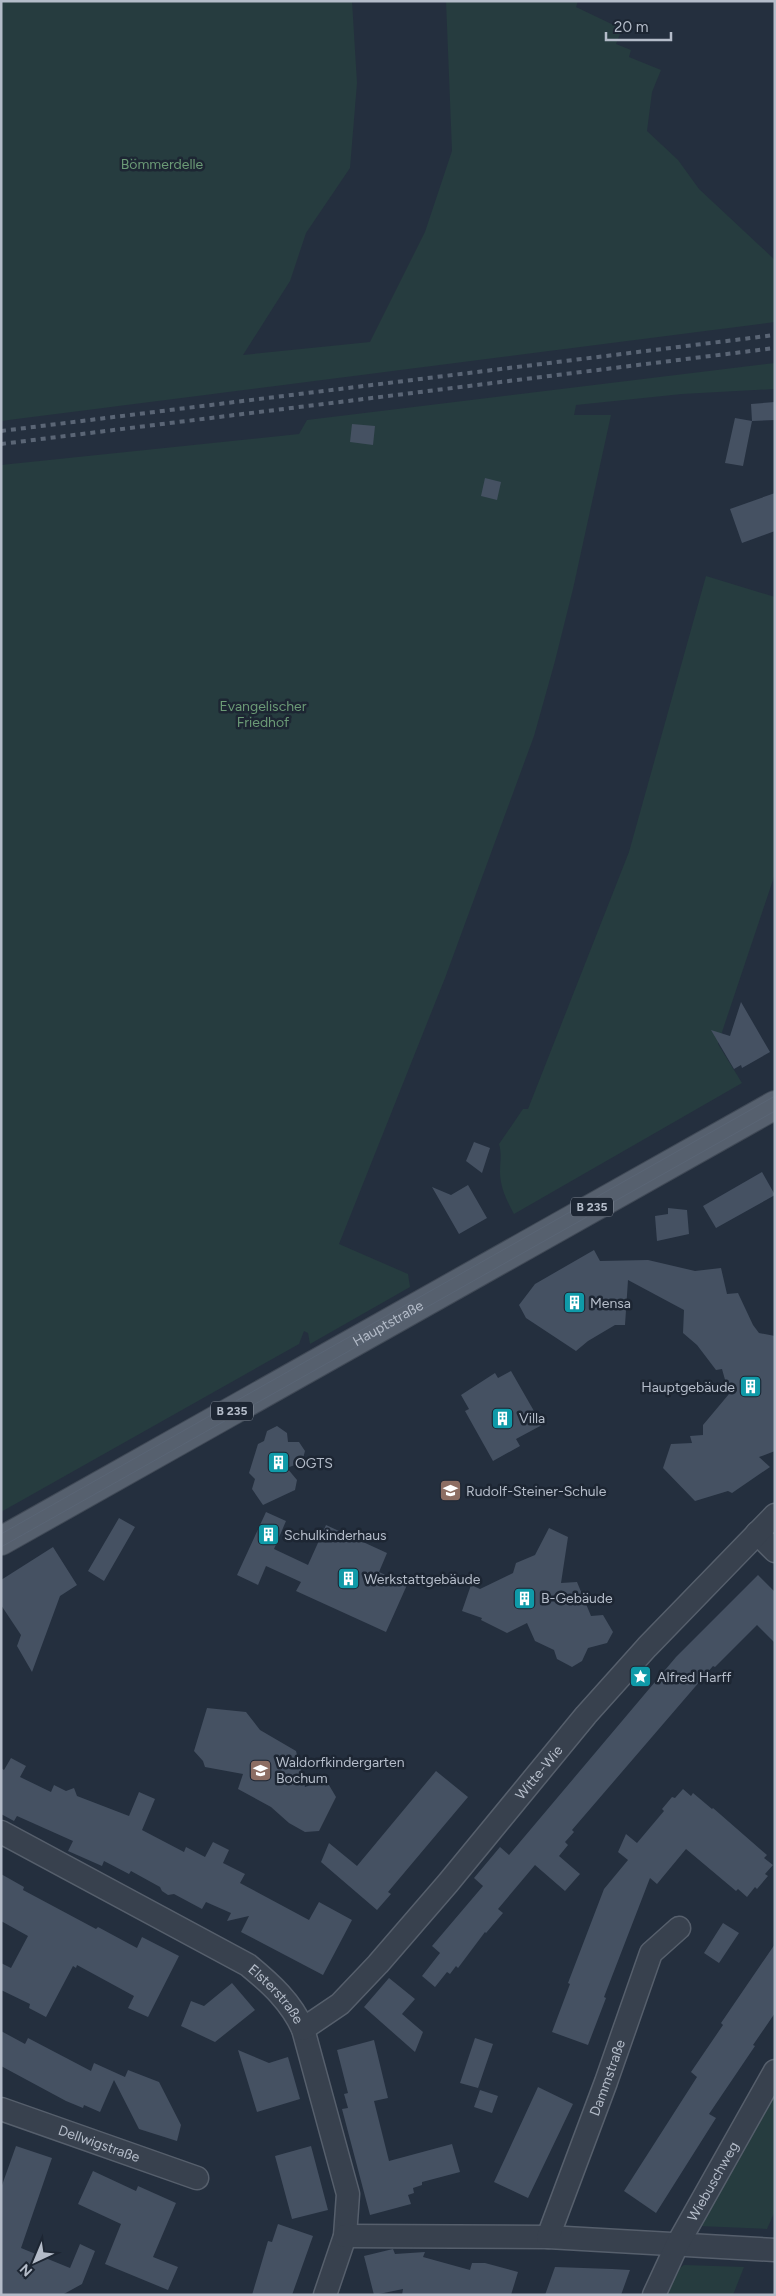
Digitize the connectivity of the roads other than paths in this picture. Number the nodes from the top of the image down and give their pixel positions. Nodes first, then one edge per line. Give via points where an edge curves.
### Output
1 (775, 1104) edge
2 (775, 1515) edge
3 (757, 1533) junction
4 (1, 1541) edge
5 (775, 1551) edge
6 (1, 1832) edge
7 (679, 1928) dead end
8 (303, 2029) junction
9 (775, 2071) edge
10 (1, 2109) edge
11 (197, 2178) dead end
12 (345, 2236) junction
13 (548, 2237) junction
14 (677, 2245) junction
15 (775, 2250) edge
16 (325, 2295) edge
17 (654, 2295) edge

1 - 4 main road, Hauptstraße / B 235
2 - 3 street, Witte-Wie
3 - 5 street
3 - 8 street, Witte-Wie via 586,1715 378,1964 340,2004
6 - 8 street, Elsterstraße via 248,1965 286,2001
7 - 13 street, Dammstraße via 651,1953
8 - 12 street, Elsterstraße via 348,2194
9 - 14 street, Wiebuschweg
10 - 11 street, Dellwigstraße
12 - 13 street
12 - 16 street, Elsterstraße
13 - 14 street
14 - 15 street
14 - 17 street, Wiebuschweg

